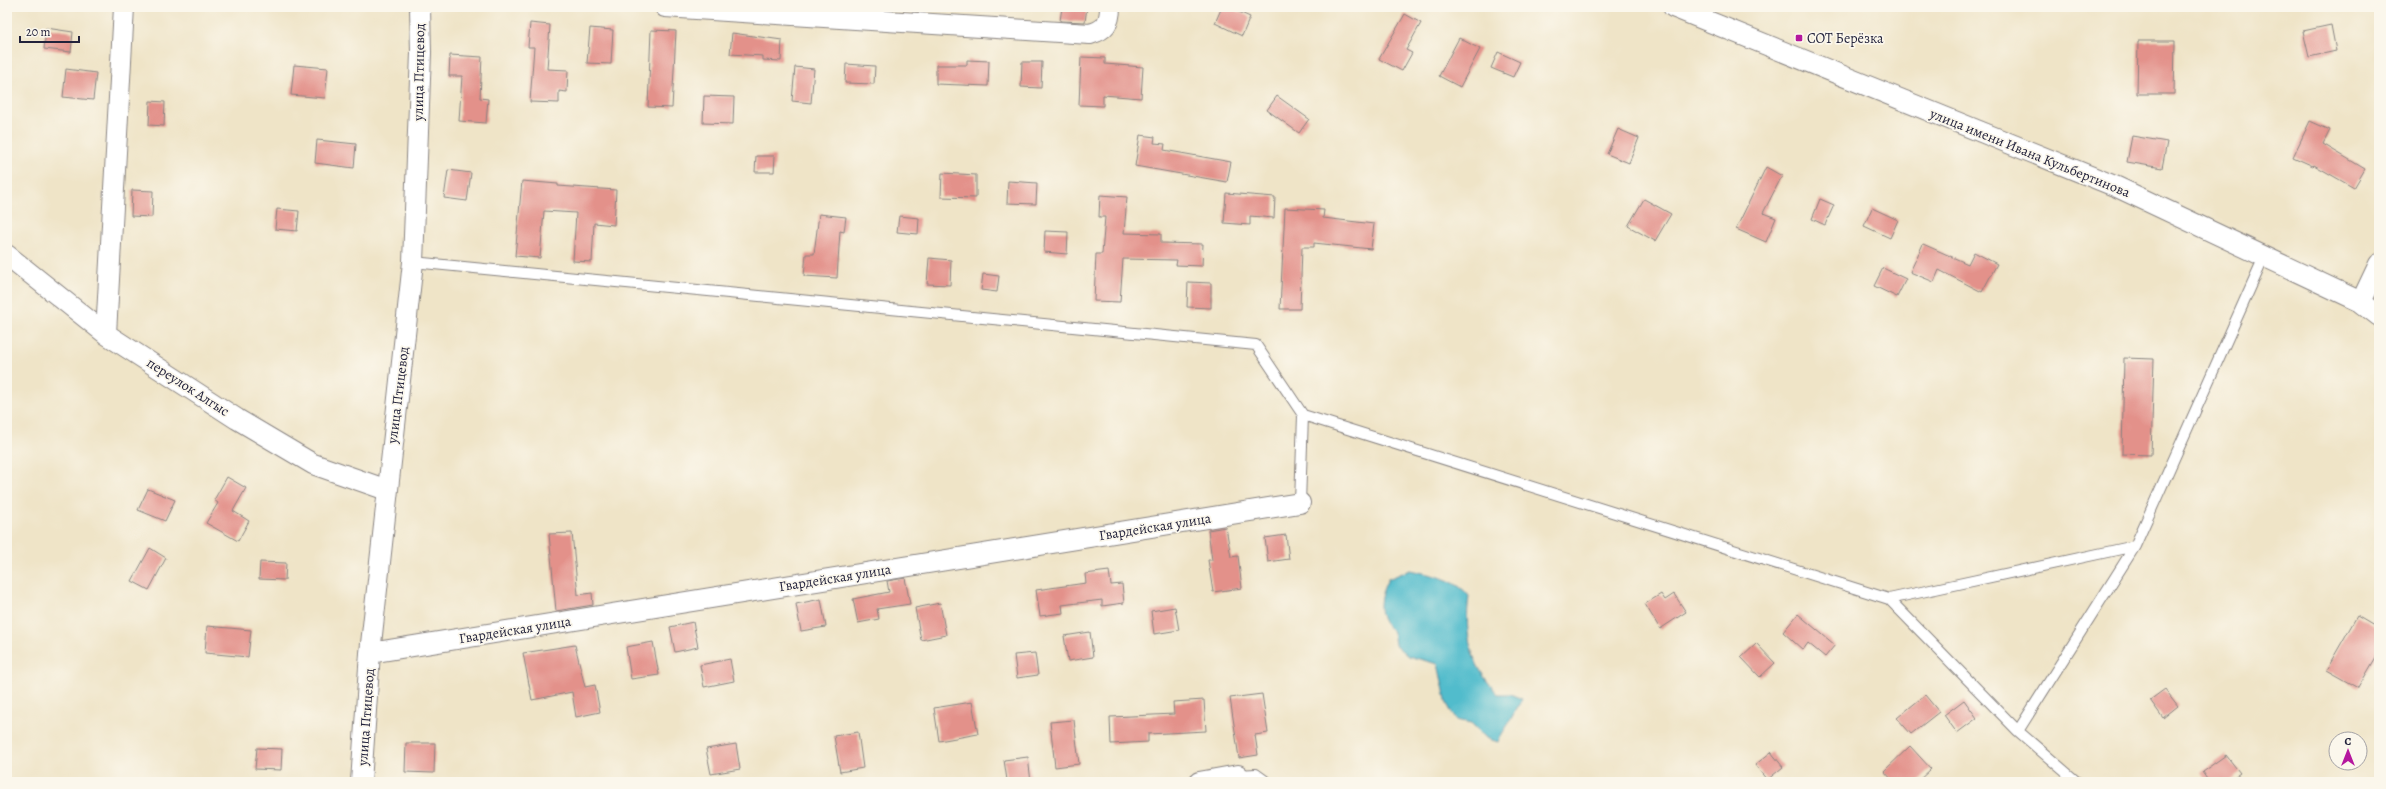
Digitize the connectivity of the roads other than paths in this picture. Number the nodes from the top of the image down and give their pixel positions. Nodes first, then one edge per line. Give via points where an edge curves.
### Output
1 (124, 7) edge
2 (420, 7) edge
3 (665, 7) edge
4 (1110, 7) edge
5 (1673, 7) edge
6 (7, 255) edge
7 (2264, 257) junction
8 (413, 262) junction
9 (2379, 264) edge
10 (2362, 302) junction
11 (2379, 316) edge
12 (106, 334) junction
13 (1303, 415) junction
14 (386, 490) junction
15 (1300, 503) joint
16 (2135, 546) junction
17 (1889, 599) junction
18 (370, 653) junction
19 (2018, 731) junction
20 (1238, 775) joint
21 (361, 782) edge
22 (1199, 782) edge
23 (1267, 782) edge
24 (2077, 782) edge

1 - 12 street
2 - 8 street, улица Птицевод via 421,53
3 - 4 street via 1090,34 1100,31 1107,25
5 - 7 street, улица имени Ивана Кульбертинова via 2117,188
6 - 12 street, переулок Алгыс
7 - 10 street, улица имени Ивана Кульбертинова
7 - 16 lane
8 - 13 lane via 1256,345
8 - 14 street, улица Птицевод
9 - 10 street
10 - 11 street, улица имени Ивана Кульбертинова
12 - 14 street, переулок Алгыс via 237,419 313,464
13 - 15 lane
13 - 17 lane
14 - 18 street, улица Птицевод
15 - 18 street, Гвардейская улица
16 - 17 lane
16 - 19 lane
17 - 19 lane
18 - 21 street, улица Птицевод
19 - 24 lane
20 - 22 street
20 - 23 lane via 1256,774

